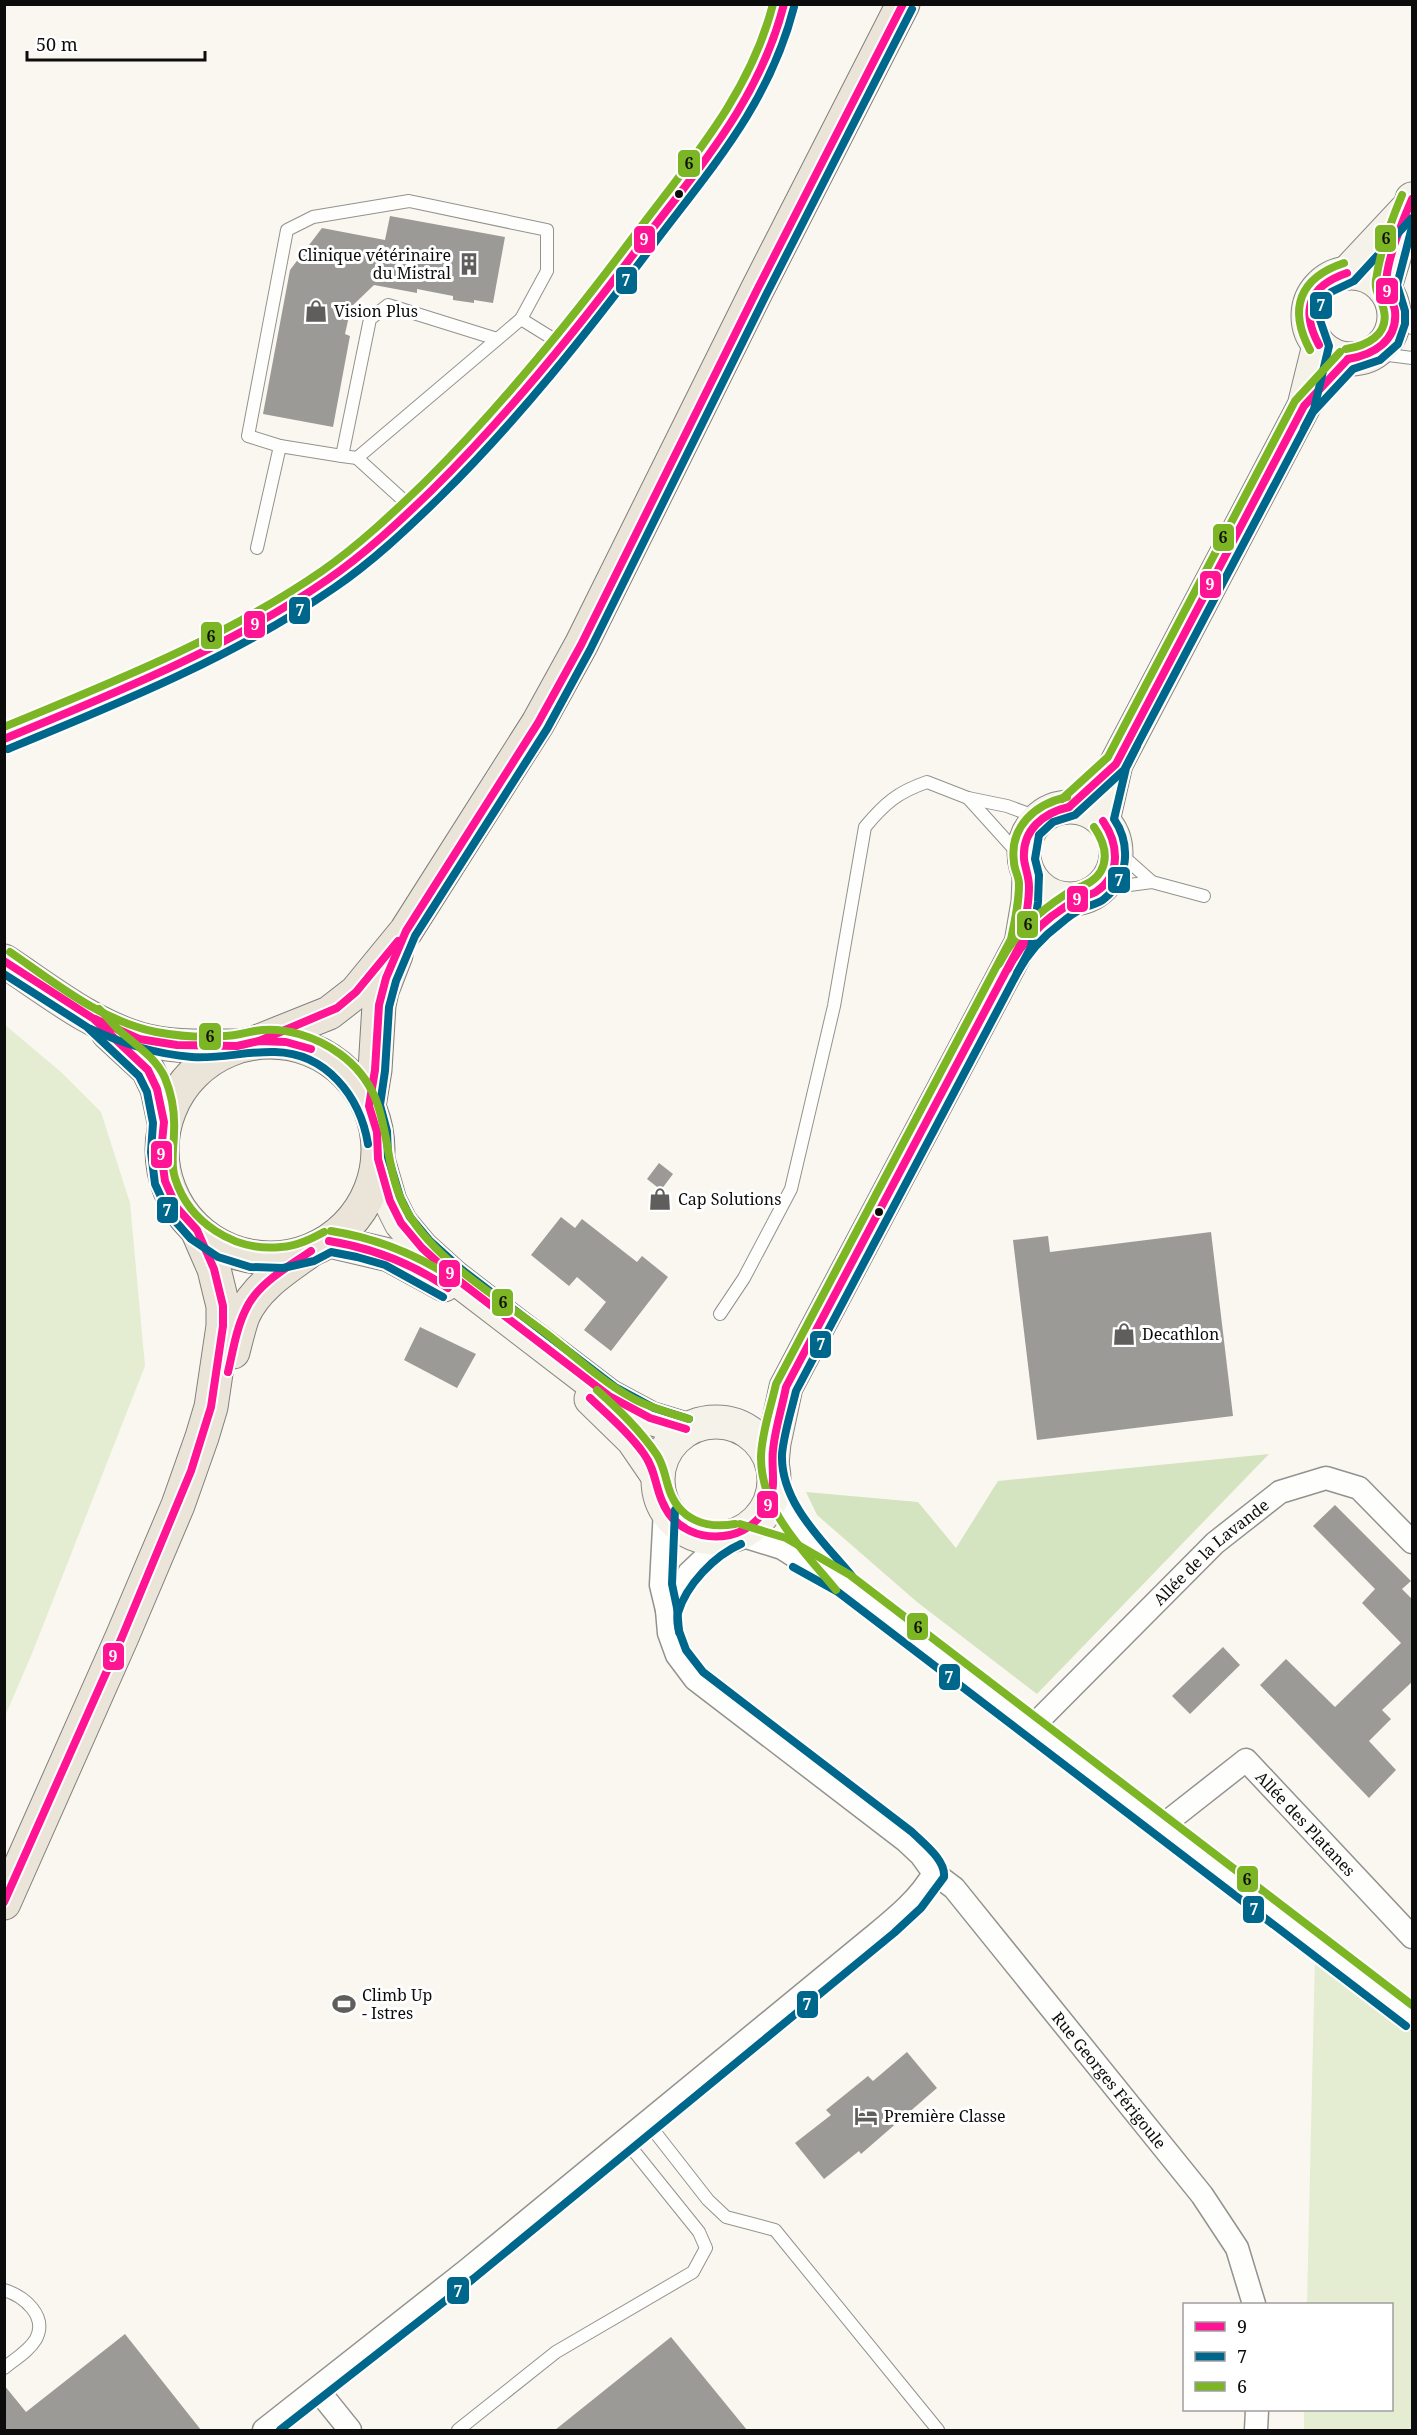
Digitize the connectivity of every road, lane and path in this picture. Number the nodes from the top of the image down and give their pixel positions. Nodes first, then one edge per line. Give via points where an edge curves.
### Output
1 (783, 4) edge
2 (903, 4) edge
3 (1410, 203) edge
4 (1347, 273) junction
5 (1398, 311) edge
6 (521, 319) junction
7 (497, 339) junction
8 (563, 345) junction
9 (1319, 345) junction
10 (1361, 356) junction
11 (1413, 358) edge
12 (1304, 406) junction
13 (280, 446) junction
14 (342, 456) junction
15 (357, 458) junction
16 (413, 509) junction
17 (257, 548) dead end
18 (4, 739) edge
19 (1116, 764) junction
20 (968, 798) junction
21 (1054, 812) junction
22 (1103, 821) junction
23 (1116, 850) junction
24 (1027, 868) junction
25 (1152, 882) junction
26 (1089, 894) junction
27 (1204, 896) dead end
28 (406, 931) junction
29 (1021, 943) junction
30 (4, 961) edge
31 (94, 1019) junction
32 (248, 1043) junction
33 (369, 1106) junction
34 (164, 1122) junction
35 (378, 1159) junction
36 (197, 1230) junction
37 (320, 1246) junction
38 (720, 1314) dead end
39 (786, 1387) junction
40 (211, 1407) junction
41 (728, 1423) junction
42 (686, 1429) junction
43 (773, 1471) junction
44 (657, 1475) junction
45 (665, 1509) junction
46 (732, 1536) junction
47 (1413, 1542) edge
48 (844, 1583) junction
49 (667, 1610) junction
50 (1033, 1726) junction
51 (1162, 1826) junction
52 (934, 1873) junction
53 (4, 1903) edge
54 (1413, 1937) edge
55 (1413, 2018) edge
56 (647, 2122) junction
57 (625, 2140) junction
58 (4, 2290) edge
59 (1254, 2303) edge
60 (4, 2368) edge
61 (317, 2389) junction
62 (1257, 2411) edge
63 (264, 2430) edge
64 (350, 2430) edge
65 (458, 2430) edge
66 (938, 2430) edge
67 (1256, 2430) edge

1 - 8 street via 764,69 740,111
2 - 28 main road via 581,645 538,723
3 - 4 street
3 - 5 street via 1386,284
4 - 5 street via 1370,276
4 - 9 street via 1322,283 1314,294 1309,307 1310,327
5 - 10 street via 1390,336
6 - 7 lane
6 - 8 lane
6 - 13 lane via 547,271 547,230 409,201 313,217 287,230 248,436
7 - 14 lane via 388,305 370,319
7 - 15 lane
8 - 16 street via 501,420
9 - 10 street via 1328,352
9 - 12 street
10 - 11 lane
10 - 12 street
12 - 19 street
13 - 14 lane
13 - 17 lane
14 - 15 lane
15 - 16 lane
16 - 18 street via 328,579 262,621 153,677
19 - 21 street
19 - 22 street
20 - 21 lane
20 - 24 lane
20 - 38 lane via 927,782 905,790 883,805 865,827 834,1006 791,1189 744,1278
21 - 22 street via 1093,813
21 - 24 street via 1030,830 1025,844
22 - 23 street
23 - 25 lane
23 - 26 street via 1109,878
24 - 26 street via 1038,887 1050,895 1064,899
24 - 29 street via 1029,902
25 - 26 lane
25 - 27 lane
26 - 29 street via 1046,921
28 - 32 main road via 356,992 337,1008
28 - 33 main road via 382,991
29 - 39 street
30 - 31 street
31 - 32 street via 139,1039 157,1042 195,1047
31 - 34 street via 148,1070 157,1089
32 - 33 main road via 286,1042 312,1050 336,1064 355,1083
32 - 34 main road via 217,1054 198,1067 183,1083
33 - 35 main road via 377,1132
34 - 36 main road via 161,1152 165,1181 177,1208
35 - 37 main road via 372,1188 362,1208 346,1227
35 - 42 street via 390,1201 401,1222 454,1276 609,1396 650,1418
36 - 37 main road via 222,1248 251,1257 281,1258
36 - 40 main road via 214,1269 223,1306
37 - 40 main road via 274,1277 249,1304 228,1372
37 - 44 street via 389,1255 443,1284 581,1389 633,1440
39 - 41 street
39 - 43 street via 774,1443
40 - 53 main road via 178,1505
41 - 42 street
41 - 43 street via 756,1438
42 - 44 street via 672,1441
43 - 46 street via 767,1508 758,1520
43 - 48 street via 792,1518
44 - 45 street
45 - 46 street via 691,1533 708,1538
45 - 49 street, Rue Georges Férigoule via 661,1585
46 - 48 street via 782,1548
46 - 49 street via 689,1573
47 - 50 street, Allée de la Lavande via 1359,1488 1326,1478 1280,1492 1215,1543
48 - 50 street
49 - 52 street, Rue Georges Férigoule via 672,1645 695,1678 905,1840
50 - 51 street
51 - 54 street, Allée des Platanes via 1246,1760
51 - 55 street
52 - 56 street via 915,1899 870,1940
52 - 59 street, Rue Georges Férigoule via 954,1888 1202,2195 1237,2248
56 - 57 street
56 - 66 lane via 726,2217 775,2230
57 - 61 street
57 - 65 lane via 699,2232 706,2248 693,2272 556,2352
58 - 60 lane via 26,2301 36,2312 40,2326 35,2340
61 - 63 street
61 - 64 street
62 - 67 street

